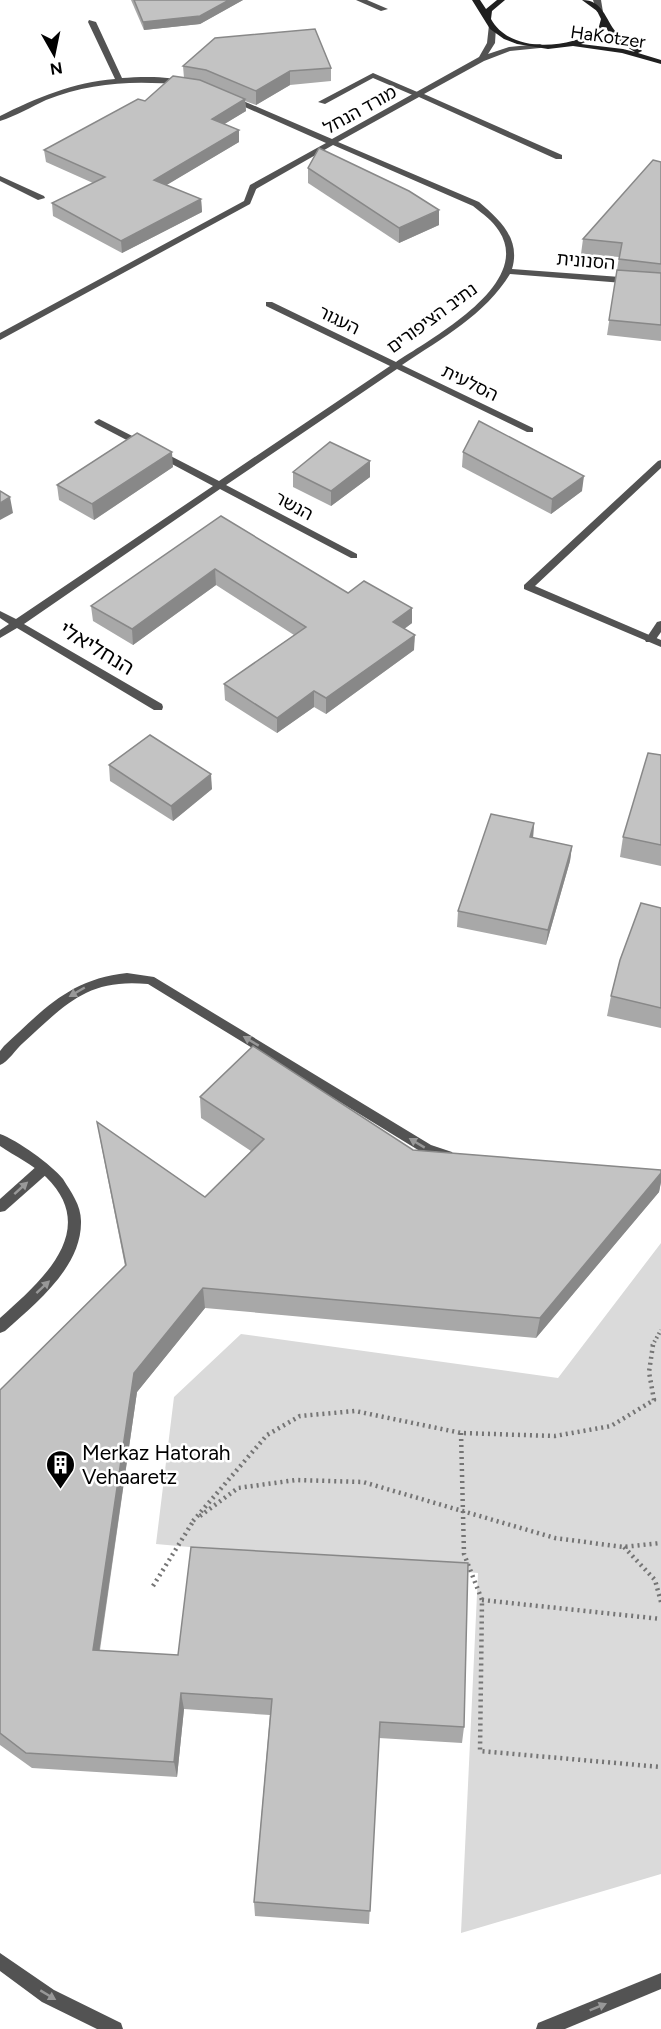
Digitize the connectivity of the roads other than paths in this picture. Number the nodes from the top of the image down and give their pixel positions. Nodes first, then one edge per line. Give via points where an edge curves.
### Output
1 (360, 0) edge
2 (476, 0) edge
3 (501, 0) edge
4 (586, 0) edge
5 (597, 0) edge
6 (384, 9) dead end
7 (600, 10) junction
8 (488, 18) junction
9 (605, 18) junction
10 (92, 22) dead end
11 (492, 27) junction
12 (540, 46) junction
13 (560, 46) junction
14 (652, 58) junction
15 (482, 59) junction
16 (661, 62) edge
17 (119, 80) junction
18 (192, 86) edge
19 (418, 94) junction
20 (224, 96) edge
21 (322, 102) dead end
22 (0, 119) edge
23 (333, 142) junction
24 (559, 157) dead end
25 (0, 178) edge
26 (41, 198) dead end
27 (509, 271) junction
28 (661, 283) edge
29 (269, 304) dead end
30 (0, 337) edge
31 (395, 365) junction
32 (99, 422) dead end
33 (530, 430) dead end
34 (661, 463) edge
35 (219, 485) junction
36 (354, 556) dead end
37 (0, 614) edge
38 (17, 624) junction
39 (661, 624) edge
40 (0, 635) edge
41 (650, 640) junction
42 (661, 644) edge
43 (158, 706) dead end
44 (0, 1060) edge
45 (0, 1139) edge
46 (458, 1158) edge
47 (43, 1168) junction
48 (0, 1207) edge
49 (0, 1327) edge
50 (0, 1961) edge
51 (661, 1981) edge
52 (115, 2029) edge
53 (544, 2029) edge

1 - 6 street
2 - 8 street
3 - 8 street via 489,10
4 - 7 street
5 - 7 street
7 - 9 street, HaKotzer
8 - 11 street
9 - 13 street via 604,27 597,34
9 - 14 street, HaKotzer via 607,27 618,39
10 - 17 street
11 - 12 street via 507,38
11 - 15 street via 491,43
12 - 13 street
12 - 15 street, מורד הנחל via 509,49
13 - 14 street, HaKotzer via 604,48
14 - 16 street, HaKotzer
15 - 19 street, מורד הנחל
17 - 18 street via 161,80
17 - 22 street via 60,91
19 - 21 street via 373,75
19 - 23 street, מורד הנחל
19 - 24 street
20 - 23 street
23 - 27 street via 461,196 488,212 499,222 511,245
23 - 30 street, מורד הנחל via 253,187 248,202
25 - 26 street
27 - 28 street, הסנונית
27 - 31 street, נתיב הציפורים via 488,300
29 - 31 street, העגור
31 - 33 street, הסלעית
31 - 35 street, נתיב הציפורים
32 - 35 street, הנשר
34 - 41 street via 528,587
35 - 36 street, הנשר
35 - 38 street, נתיב הציפורים
37 - 38 street, הנחליאלי
38 - 40 street, נתיב הציפורים
38 - 43 street, הנחליאלי
39 - 41 street
41 - 42 street
46 -> 44 street via 427,1149 150,980 128,976 104,979 74,992
45 - 47 street
48 -> 47 street
49 -> 47 street via 53,1278 71,1249 75,1224 69,1196
50 -> 52 street via 48,1996
53 -> 51 street

